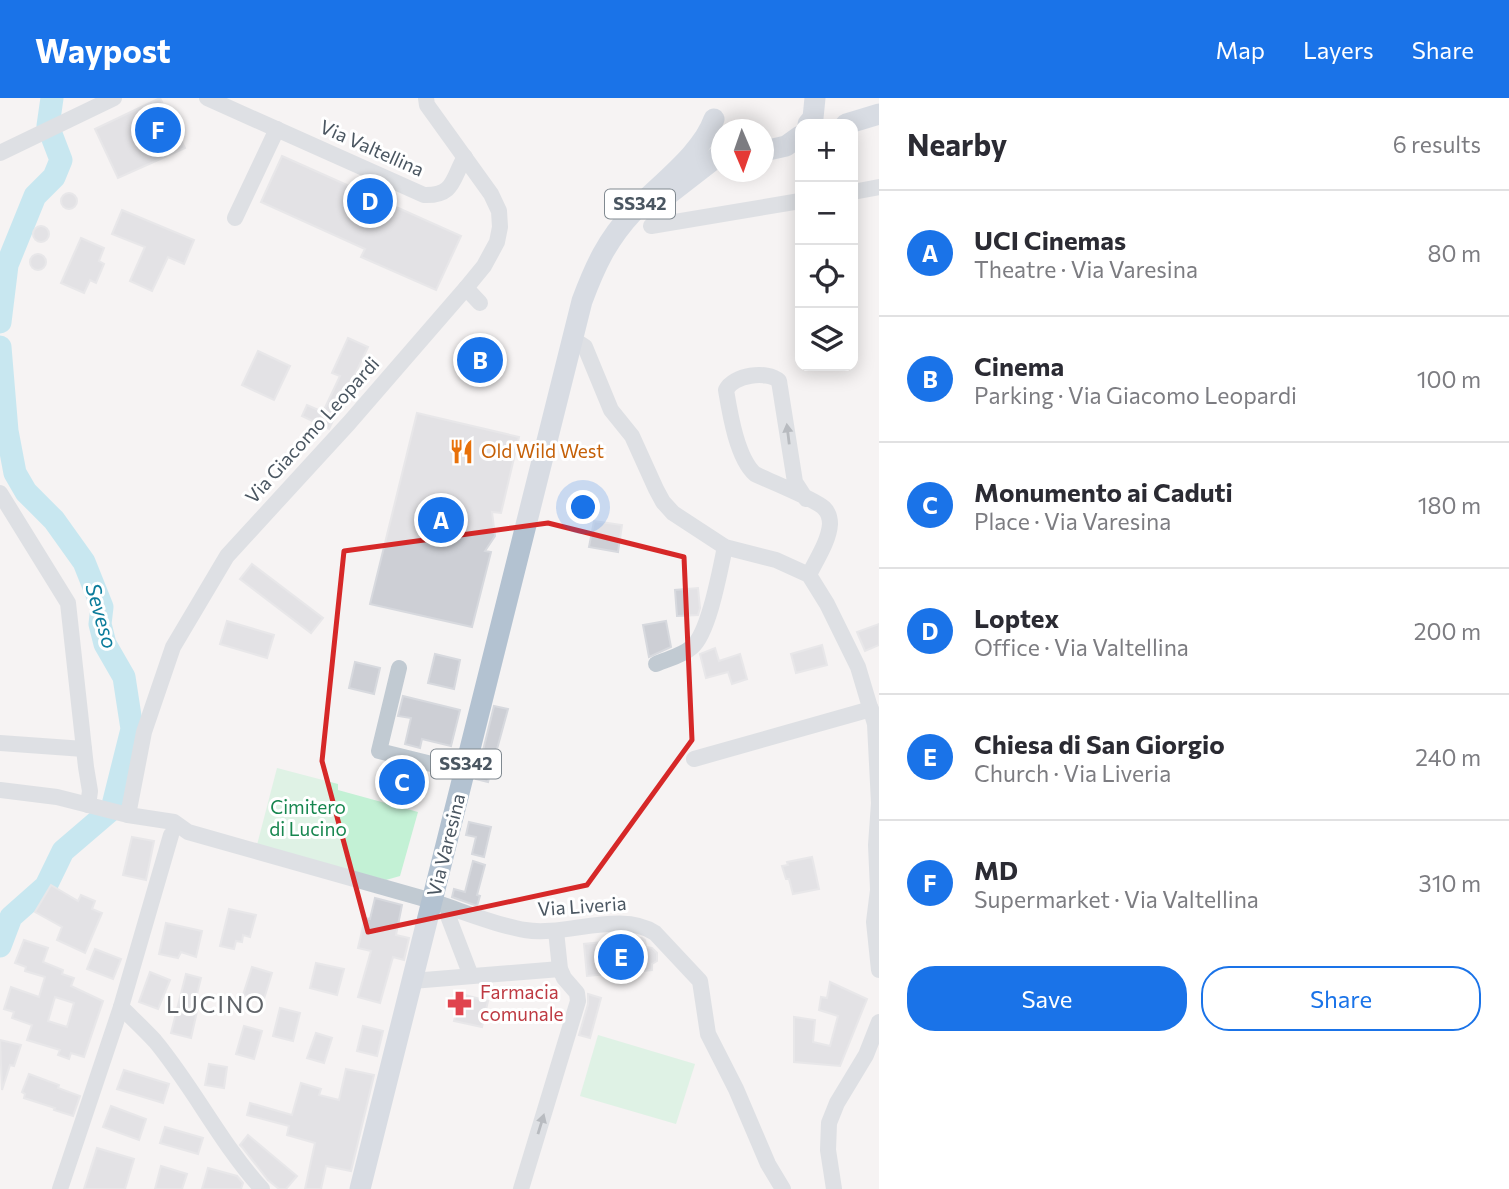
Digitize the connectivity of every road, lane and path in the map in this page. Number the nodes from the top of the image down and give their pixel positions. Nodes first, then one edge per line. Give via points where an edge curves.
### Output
1 (86, 98) edge
2 (114, 98) edge
3 (207, 98) edge
4 (426, 98) edge
5 (815, 98) edge
6 (879, 114) edge
7 (716, 116) edge
8 (812, 119) edge
9 (858, 120) edge
10 (64, 122) junction
11 (277, 129) junction
12 (795, 139) edge
13 (774, 149) edge
14 (0, 153) edge
15 (465, 158) junction
16 (711, 161) edge
17 (879, 187) edge
18 (858, 191) edge
19 (795, 202) edge
20 (235, 218) dead end
21 (651, 226) dead end
22 (466, 288) junction
23 (582, 301) junction
24 (480, 303) dead end
25 (572, 339) junction
26 (0, 493) edge
27 (806, 499) junction
28 (725, 547) junction
29 (809, 575) junction
30 (656, 664) dead end
31 (399, 668) dead end
32 (873, 702) edge
33 (0, 743) edge
34 (84, 749) junction
35 (694, 759) dead end
36 (464, 772) junction
37 (0, 790) edge
38 (879, 803) edge
39 (91, 805) junction
40 (123, 814) junction
41 (188, 832) junction
42 (170, 835) junction
43 (878, 844) edge
44 (878, 890) edge
45 (432, 901) junction
46 (448, 916) dead end
47 (556, 931) junction
48 (560, 969) junction
49 (879, 970) edge
50 (471, 976) junction
51 (412, 981) junction
52 (121, 1007) junction
53 (879, 1022) edge
54 (60, 1189) edge
55 (262, 1189) edge
56 (360, 1189) edge
57 (521, 1189) edge
58 (783, 1189) edge
59 (834, 1189) edge

1 - 10 street
2 - 10 street
3 - 11 street, Via Valtellina
4 - 15 street, Via Giacomo Leopardi
5 - 8 main road
6 - 9 main road
7 - 23 main road, SS342 via 704,140 610,239
10 - 14 street
11 - 15 street, Via Valtellina via 424,195 450,188
11 - 20 street
12 - 13 main road
15 - 22 street, Via Giacomo Leopardi via 491,194 500,227 484,266
16 - 23 main road, SS342 via 667,195 631,234
17 - 18 street
19 - 21 street
22 - 24 street
22 - 40 street, Via Giacomo Leopardi via 227,556 173,647
23 - 25 main road, SS342
25 - 28 street via 585,348 611,410 632,436 663,502
25 - 36 main road, Via Varesina / SS342
26 - 34 street via 68,603
27 -> 27 street via 795,482 779,381 768,374 735,380 726,390 748,468
27 - 29 street via 823,507 830,522
28 - 29 street via 776,560
28 - 30 street via 699,638 693,647
29 - 32 street via 847,641
31 - 36 street via 379,751
32 - 35 street
32 - 38 street
33 - 34 street
34 - 39 street
36 - 45 main road, Via Varesina / SS342
37 - 39 street
38 - 43 street
39 - 40 street
40 - 41 street, Via Liveria via 174,822
40 - 42 street
41 - 42 street
41 - 45 street, Via Liveria
42 - 52 street
43 - 44 street
44 - 49 street via 874,922
45 - 47 street, Via Liveria via 523,930
45 - 51 main road, Via Varesina / SS342
46 - 50 street
47 - 48 street
47 - 58 street, Via Liveria via 638,924 655,933 700,981 708,1034
48 - 50 street
57 -> 48 street via 578,1001 578,993
50 - 51 street
51 - 56 main road, Via Varesina / SS342
52 - 54 street
52 - 55 street via 155,1041
53 - 59 street via 829,1123

